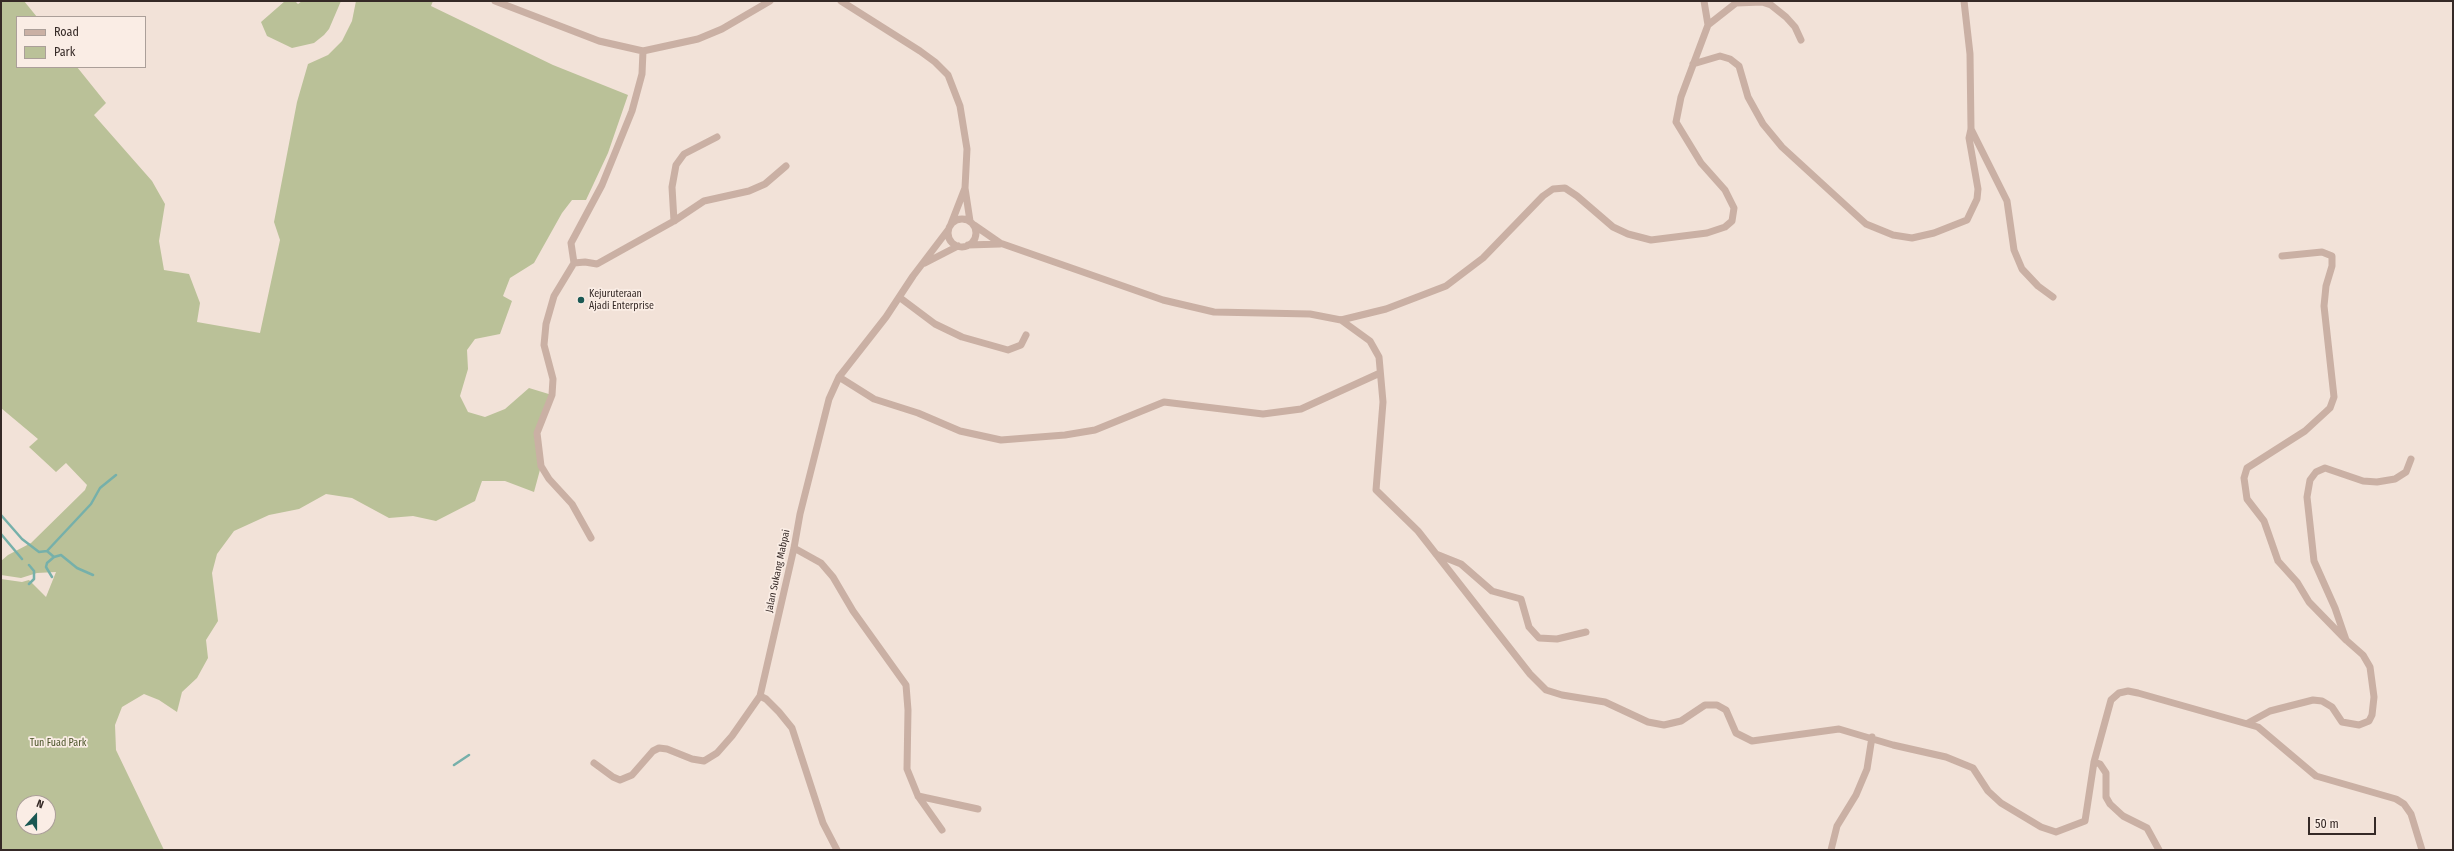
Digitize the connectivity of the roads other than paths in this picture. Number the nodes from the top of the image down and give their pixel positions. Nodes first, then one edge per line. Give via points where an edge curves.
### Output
1 (495, 1) edge
2 (770, 1) edge
3 (841, 1) edge
4 (1704, 1) edge
5 (1964, 1) edge
6 (1708, 25) junction
7 (1801, 40) dead end
8 (643, 51) junction
9 (1693, 64) junction
10 (1971, 129) junction
11 (717, 136) dead end
12 (786, 166) dead end
13 (964, 188) junction
14 (674, 221) junction
15 (972, 223) junction
16 (950, 227) junction
17 (1000, 244) junction
18 (958, 246) junction
19 (966, 246) junction
20 (2282, 256) dead end
21 (574, 263) junction
22 (922, 265) junction
23 (899, 297) junction
24 (2053, 297) dead end
25 (1341, 320) junction
26 (1026, 335) dead end
27 (1380, 373) junction
28 (839, 377) junction
29 (2410, 459) dead end
30 (591, 538) dead end
31 (794, 548) junction
32 (1436, 554) junction
33 (1586, 632) dead end
34 (2346, 640) junction
35 (760, 696) junction
36 (2248, 723) junction
37 (1872, 737) junction
38 (2094, 762) junction
39 (594, 763) dead end
40 (918, 796) junction
41 (978, 809) dead end
42 (942, 830) dead end
43 (837, 850) edge
44 (1831, 850) edge
45 (2159, 850) edge
46 (2422, 850) edge

1 - 8 street via 598,41
2 - 8 street via 722,29 698,39
3 - 13 street, Jalan Sukang Mabpai via 920,51 948,75 960,106 966,133
4 - 6 street
5 - 10 street via 1970,54
6 - 7 street via 1736,3 1762,2 1772,5 1786,17 1795,27
6 - 9 street
8 - 21 street via 642,74 632,111 602,186 572,243
9 - 10 street via 1720,56 1730,59 1739,66 1748,97 1763,124 1782,147 1866,224 1893,235 1912,238 1934,233 1967,220 1975,207 1978,189 1969,138
9 - 25 street via 1681,97 1676,122 1701,163 1724,190 1734,208 1732,221 1725,227 1694,235 1650,240 1613,227 1565,188 1553,189 1543,196 1484,258 1446,286 1386,309
10 - 24 street via 2007,201 2014,250 2022,269
11 - 14 street via 684,154 676,165 672,187
12 - 14 street via 765,184 749,191 704,201
13 - 15 street, Jalan Sukang Mabpai
13 - 16 street, Jalan Sukang Mabpai
14 - 21 street via 597,264
15 - 16 street via 960,219
15 - 17 street
15 - 19 street via 976,236
16 - 18 street via 950,240
16 - 22 street, Jalan Sukang Mabpai
17 - 19 street
17 - 25 street via 1163,300 1214,312 1310,314
18 - 19 street
18 - 22 street, Jalan Sukang Mabpai
20 - 34 street via 2322,252 2332,256 2324,306 2334,397 2330,408 2305,431 2247,468 2244,478 2247,499 2264,521 2278,561 2297,582 2309,602
21 - 30 street via 549,308 544,345 553,379 552,396 538,438 541,466 549,479 572,504
22 - 23 street, Jalan Sukang Mabpai
23 - 26 street via 935,324 968,339 1008,350 1021,345
23 - 28 street, Jalan Sukang Mabpai
25 - 27 street via 1375,346
27 - 28 street via 1301,409 1264,414 1164,402 1095,430 1001,440 960,431 918,413 874,399
27 - 32 street via 1382,402 1376,490 1418,531
28 - 31 street, Jalan Sukang Mabpai via 825,414
29 - 34 street via 2406,472 2395,479 2377,482 2363,480 2325,468 2316,472 2310,480 2307,497 2314,561
31 - 35 street, Jalan Sukang Mabpai
31 - 40 street via 822,563 906,685 908,769
32 - 33 street via 1461,564 1492,591 1521,599 1529,628 1539,638 1550,640
32 - 37 street via 1530,674 1546,690 1605,702 1648,722 1664,725 1681,721 1705,705 1717,705 1726,710 1736,732 1752,741 1839,729
34 - 36 street via 2363,655 2370,667 2374,697 2369,721 2359,725 2342,722 2332,707 2322,701 2313,700 2270,711
35 - 39 street, Jalan Sukang Mabpai via 732,736 717,753 704,761 659,748 653,751 632,775 620,780
35 - 43 street via 780,712 792,728 823,823
36 - 38 street via 2138,692 2119,693 2110,700
36 - 46 street via 2266,732 2316,776 2396,799 2404,804 2411,814
37 - 38 street via 1964,763 1973,768 1988,791 2001,803 2041,827 2056,832 2085,821
37 - 44 street via 1868,769 1838,826
38 - 45 street via 2100,764 2106,773 2106,797 2110,804 2123,816 2146,828
40 - 41 street
40 - 42 street

